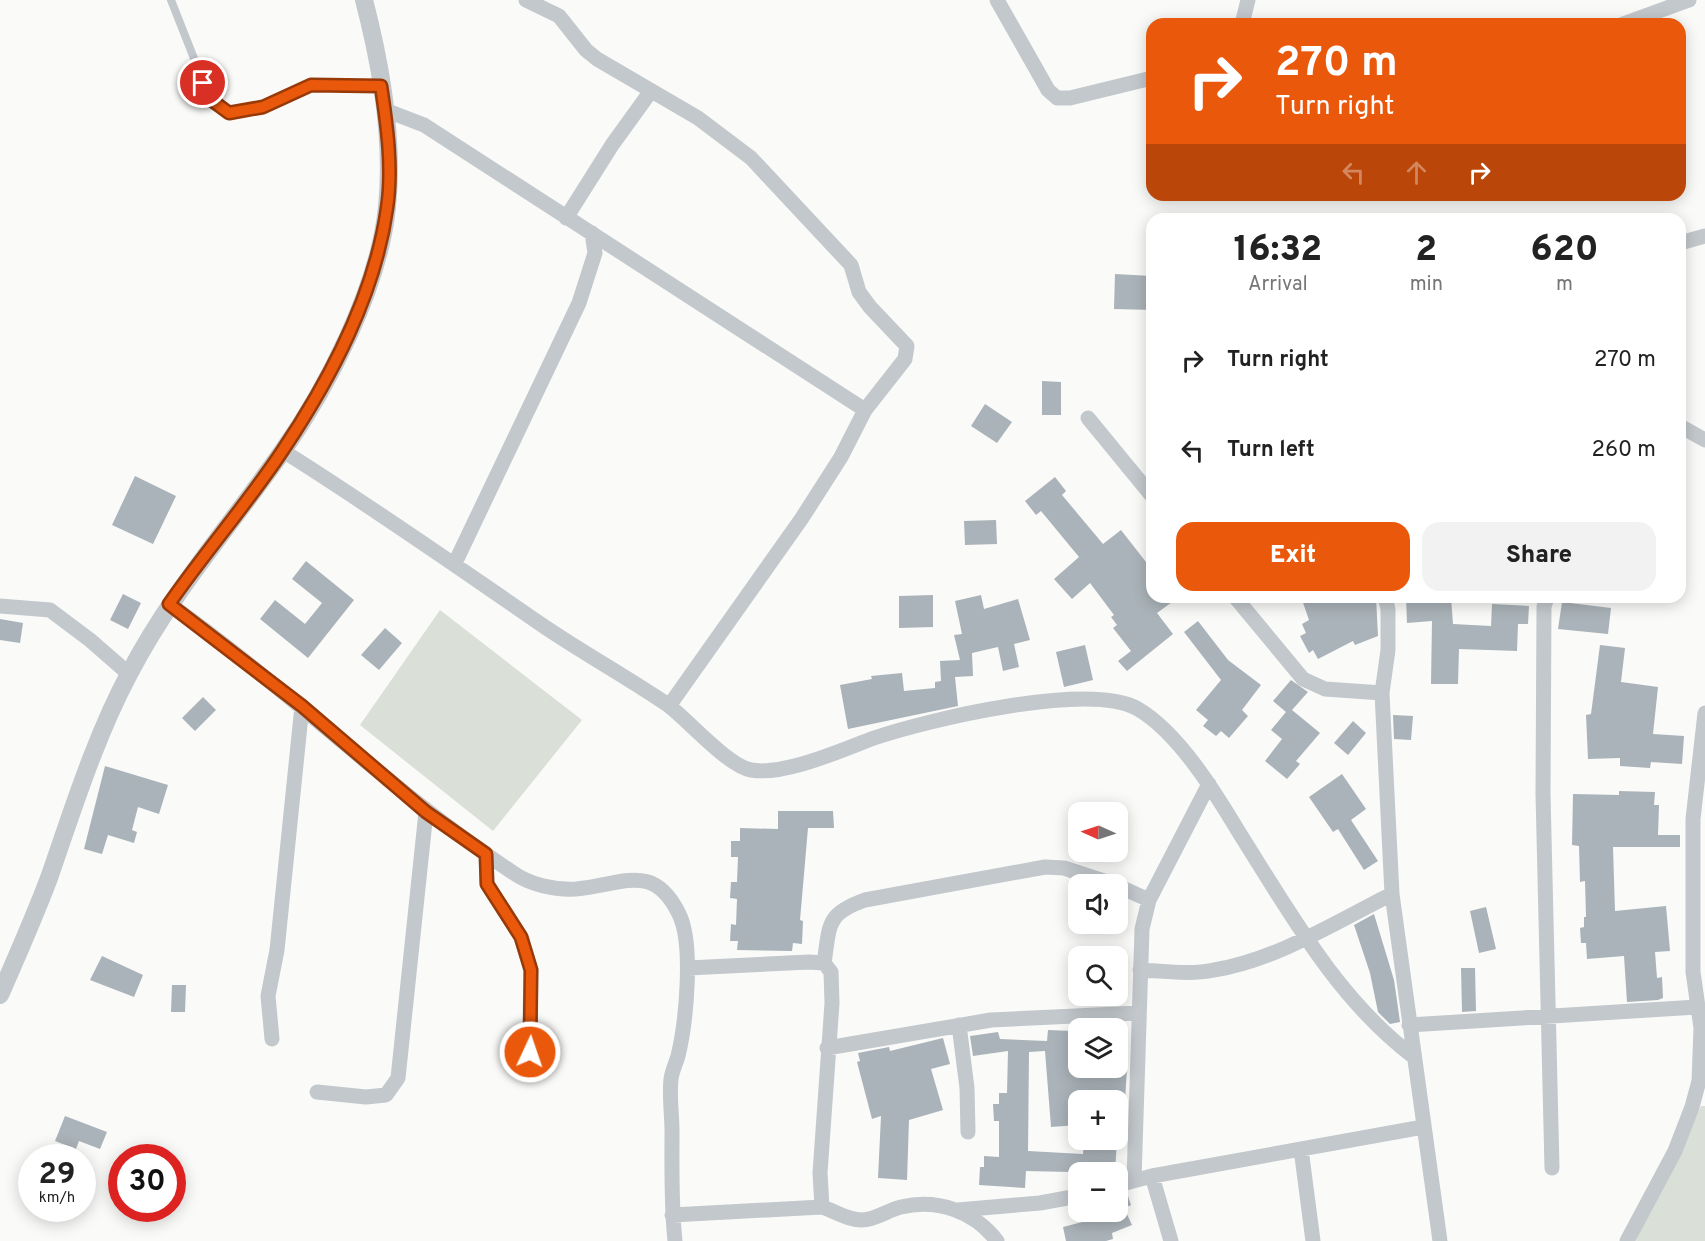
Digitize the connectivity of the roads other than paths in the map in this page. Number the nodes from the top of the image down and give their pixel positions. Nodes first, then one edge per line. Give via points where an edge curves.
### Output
1 (171, 0) edge
2 (364, 0) edge
3 (526, 0) edge
4 (997, 0) edge
5 (1248, 0) edge
6 (1689, 0) edge
7 (1244, 18) edge
8 (1640, 18) edge
9 (1146, 79) edge
10 (381, 86) junction
11 (651, 91) junction
12 (385, 110) junction
13 (566, 218) junction
14 (592, 233) junction
15 (1705, 236) edge
16 (1686, 241) edge
17 (865, 410) junction
18 (1088, 418) dead end
19 (1686, 429) edge
20 (1705, 440) edge
21 (283, 451) junction
22 (1146, 488) edge
23 (455, 563) junction
24 (1240, 603) edge
25 (1386, 603) edge
26 (1545, 603) edge
27 (169, 604) junction
28 (0, 606) edge
29 (129, 675) junction
30 (1382, 693) junction
31 (302, 706) junction
32 (669, 706) junction
33 (1705, 713) edge
34 (1209, 784) junction
35 (426, 812) junction
36 (486, 854) junction
37 (1085, 874) edge
38 (1128, 890) edge
39 (1392, 894) junction
40 (1149, 900) junction
41 (1305, 937) junction
42 (824, 963) junction
43 (688, 968) junction
44 (1140, 970) junction
45 (0, 995) edge
46 (1697, 1007) junction
47 (1138, 1013) junction
48 (1549, 1017) junction
49 (959, 1025) junction
50 (1409, 1025) junction
51 (1703, 1028) edge
52 (272, 1039) dead end
53 (828, 1048) junction
54 (1414, 1057) junction
55 (529, 1074) dead end
56 (316, 1092) dead end
57 (1423, 1127) junction
58 (968, 1132) dead end
59 (1300, 1149) junction
60 (1552, 1168) dead end
61 (1152, 1176) junction
62 (1134, 1180) junction
63 (1128, 1182) edge
64 (1068, 1198) edge
65 (822, 1207) junction
66 (958, 1210) junction
67 (672, 1215) junction
68 (675, 1241) edge
69 (997, 1241) edge
70 (1171, 1241) edge
71 (1313, 1241) edge
72 (1440, 1241) edge
73 (1627, 1241) edge

1 - 10 lane via 210,99 229,113 263,107 311,85
2 - 10 street
3 - 11 street via 559,16 586,50
4 - 9 street via 1048,90 1057,98
5 - 7 street
6 - 8 street
10 - 12 street
11 - 13 street
11 - 17 street via 698,118 751,158 851,265 859,292 907,346 901,367
12 - 13 street via 424,125
12 - 21 street via 387,208 376,258 358,315
13 - 14 street
14 - 17 street
14 - 23 street via 595,253 579,303
15 - 16 street
17 - 32 street via 850,442 802,518
18 - 22 street
19 - 20 street
21 - 23 street
21 - 27 street
23 - 32 street via 545,627
24 - 30 street via 1303,679 1325,689
25 - 30 street via 1388,650
26 - 48 street via 1543,794
27 - 29 street
27 - 31 street
28 - 29 street via 50,610
29 - 45 street
30 - 39 street
31 - 35 street
31 - 52 street via 277,950 268,996
32 - 34 street via 736,765 766,771 918,724 979,711 1047,701 1110,701 1134,707 1157,722
33 - 46 street via 1693,819
34 - 40 street
34 - 41 street
35 - 36 street
35 - 56 street via 398,1078 386,1095
36 - 43 street via 540,886 576,889 630,879 647,880 666,891 680,916
36 - 55 street via 487,884 521,937 531,970
37 - 42 street via 1064,867 1045,867 865,900 843,908 831,922
38 - 40 street
39 - 41 street
39 - 50 street
40 - 44 street via 1142,929
41 - 44 street via 1212,971
41 - 54 street via 1368,1017
42 - 43 street
42 - 53 street via 831,972
43 - 67 street via 684,1024 671,1078
44 - 47 street
46 - 48 street
46 - 51 street
47 - 49 street
47 - 62 street
48 - 50 street
48 - 60 street
49 - 53 street
49 - 58 street
50 - 54 street
51 - 73 street via 1699,1081 1692,1107 1675,1151
53 - 65 street via 820,1173
54 - 57 street
57 - 59 street
57 - 72 street
59 - 61 street
59 - 71 street
61 - 62 street
61 - 70 street
62 - 63 street
64 - 66 street
65 - 66 street via 863,1221 901,1207 925,1204
65 - 67 street
66 - 69 street via 985,1225
67 - 68 street

